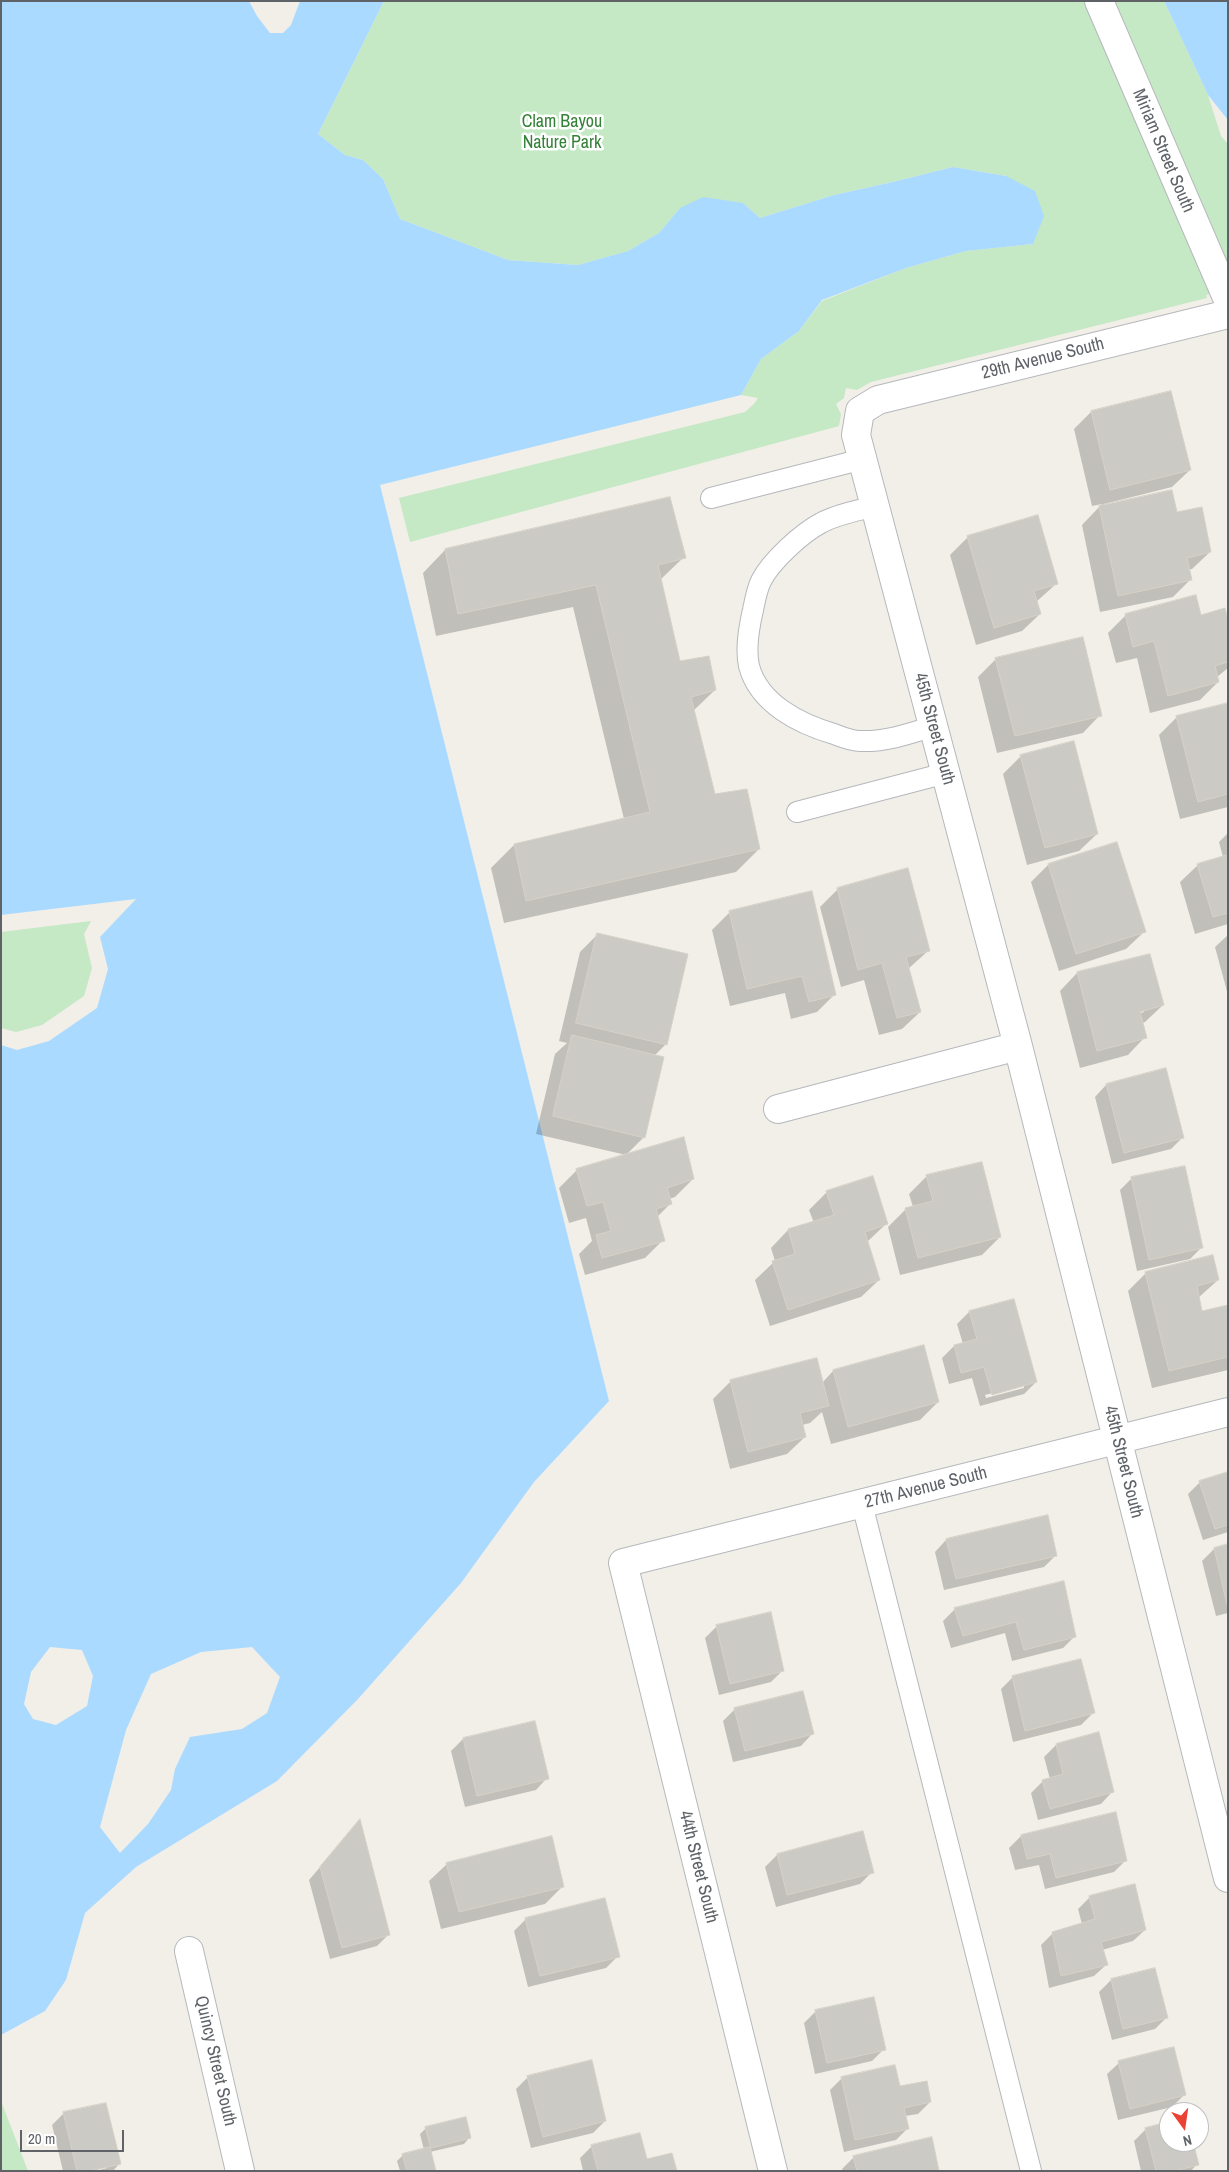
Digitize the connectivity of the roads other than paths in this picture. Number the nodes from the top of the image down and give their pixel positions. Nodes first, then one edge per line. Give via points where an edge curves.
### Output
1 (1099, 1) edge
2 (1228, 300) edge
3 (1228, 314) edge
4 (860, 411) joint
5 (863, 459) junction
6 (711, 498) dead end
7 (875, 506) junction
8 (934, 726) junction
9 (946, 773) junction
10 (797, 812) dead end
11 (1018, 1046) junction
12 (778, 1109) dead end
13 (1228, 1412) edge
14 (1118, 1440) junction
15 (862, 1504) junction
16 (623, 1563) joint
17 (1228, 1878) edge
18 (189, 1951) dead end
19 (240, 2171) edge
20 (773, 2171) edge
21 (1031, 2171) edge

1 - 2 street, Miriam Street South
3 - 4 street, 29th Avenue South via 878,400
4 - 5 street, 45th Street South via 856,435
5 - 6 lane
5 - 7 street, 45th Street South
7 - 8 street, 45th Street South
7 - 8 lane via 820,523 775,561 762,580 754,602 749,665 754,680 767,698 813,728 858,741 879,741
8 - 9 street, 45th Street South
9 - 10 lane
9 - 11 street, 45th Street South
11 - 12 street
11 - 14 street, 45th Street South
13 - 14 street, 27th Avenue South
14 - 15 street, 27th Avenue South
14 - 17 street, 45th Street South
15 - 16 street, 27th Avenue South
15 - 21 lane
16 - 20 street, 44th Street South
18 - 19 street, Quincy Street South

